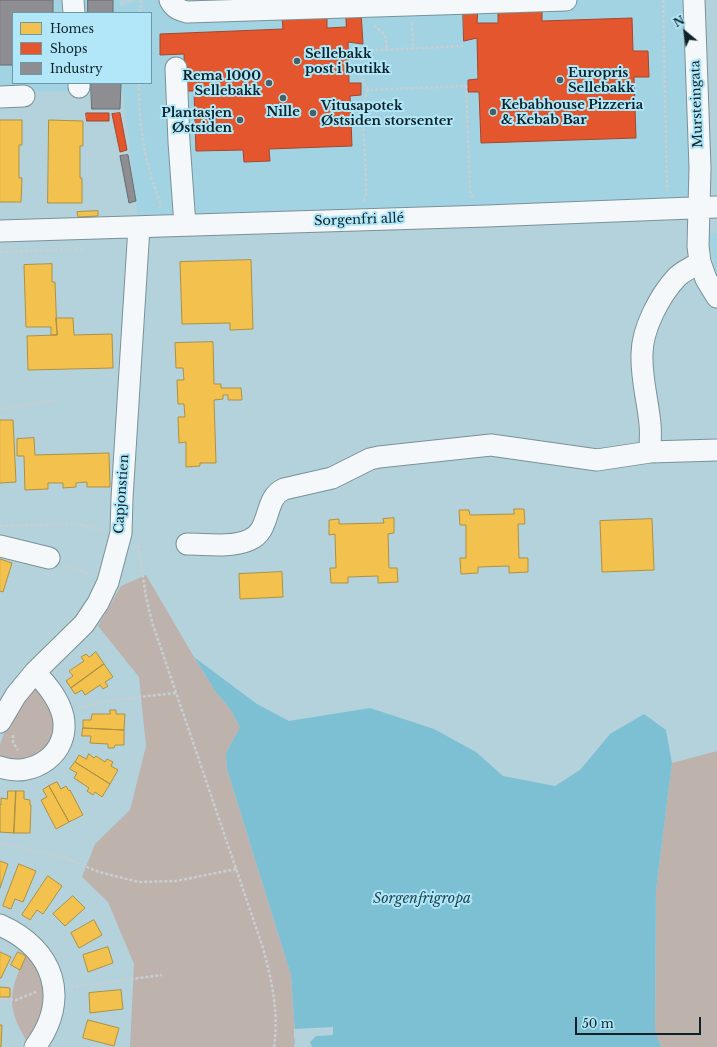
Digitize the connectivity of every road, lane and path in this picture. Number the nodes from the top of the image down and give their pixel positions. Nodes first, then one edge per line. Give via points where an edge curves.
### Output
1 (72, 0) edge
2 (141, 0) edge
3 (170, 0) edge
4 (566, 0) edge
5 (663, 0) edge
6 (689, 2) edge
7 (221, 5) edge
8 (363, 6) junction
9 (74, 12) edge
10 (140, 12) edge
11 (412, 23) dead end
12 (463, 46) dead end
13 (413, 48) junction
14 (387, 50) junction
15 (176, 68) dead end
16 (368, 90) junction
17 (0, 96) edge
18 (24, 96) dead end
19 (359, 205) dead end
20 (708, 208) edge
21 (667, 209) junction
22 (487, 216) junction
23 (185, 225) junction
24 (139, 227) junction
25 (0, 231) edge
26 (700, 262) junction
27 (717, 297) edge
28 (58, 400) dead end
29 (0, 408) edge
30 (717, 450) edge
31 (650, 452) junction
32 (138, 541) dead end
33 (187, 544) dead end
34 (0, 546) edge
35 (49, 558) joint
36 (108, 582) junction
37 (35, 672) junction
38 (176, 693) junction
39 (62, 713) junction
40 (7, 727) edge
41 (0, 767) edge
42 (33, 768) junction
43 (0, 843) edge
44 (236, 869) junction
45 (0, 925) edge
46 (162, 975) dead end
47 (54, 990) junction
48 (0, 999) edge
49 (35, 1047) edge
50 (274, 1047) edge

1 - 9 street
2 - 10 path
3 - 7 street via 179,10 187,12
4 - 8 street
5 - 21 path
6 - 20 street, Mursteingata via 700,168
7 - 8 street
8 - 14 path via 363,17 385,35
11 - 13 path
12 - 13 path
13 - 14 path
14 - 16 path via 361,51 362,78
15 - 23 street
16 - 19 path via 362,104 366,194 364,201
16 - 22 path via 466,86 470,191 475,200 486,204
17 - 18 street
20 - 21 street, Sorgenfri allé
20 - 26 street, Mursteingata via 698,246
21 - 22 street, Sorgenfri allé
22 - 23 street, Sorgenfri allé
23 - 24 street, Sorgenfri allé
24 - 25 street, Sorgenfri allé
24 - 36 street, Capjonstien via 121,533
26 - 27 street, Mursteingata via 706,279
26 - 31 street via 678,276 664,293 648,327 642,364 650,425
28 - 29 path
30 - 31 street
31 - 33 street via 597,460 491,445 379,457 332,478 278,491 272,499 260,532 251,540 230,544
32 - 38 path via 152,622
34 - 35 street
35 - 36 path
36 - 37 street, Capjonstien via 84,624
37 - 39 street via 53,694
37 - 40 street, Capjonstien via 16,695
38 - 39 path via 112,700
38 - 44 path
39 - 42 street via 64,726 60,745 49,759
40 - 42 path via 15,746 20,751 28,752
41 - 42 street via 15,770
43 - 44 path via 63,858 99,872 139,882 176,881
44 - 50 path via 263,948 274,994
45 - 47 street via 20,934 33,945 42,956
46 - 47 path
47 - 48 path via 37,992 16,1000
47 - 49 street via 52,1015

